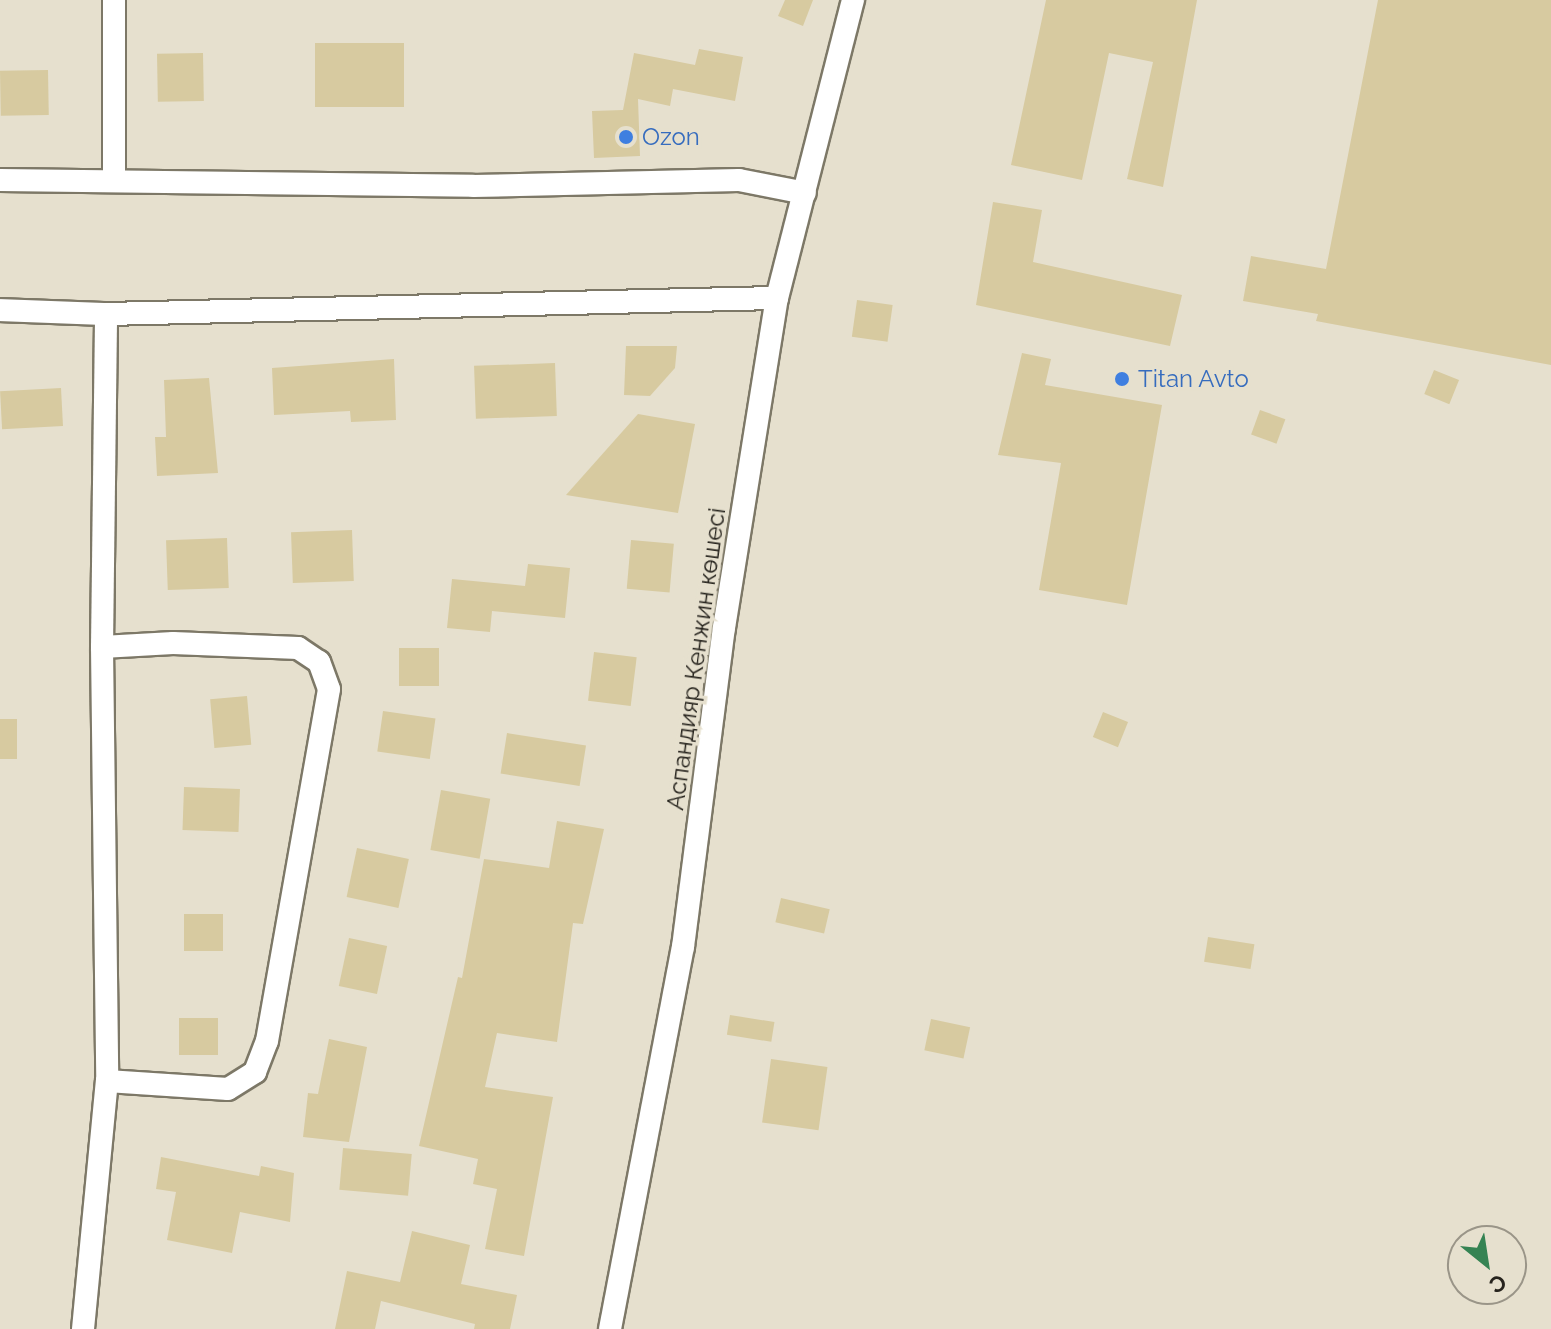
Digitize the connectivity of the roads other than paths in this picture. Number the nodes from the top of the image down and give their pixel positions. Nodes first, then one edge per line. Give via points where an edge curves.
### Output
1 (114, 0) edge
2 (853, 0) edge
3 (0, 180) edge
4 (114, 180) junction
5 (805, 193) junction
6 (777, 298) junction
7 (0, 310) edge
8 (106, 314) junction
9 (102, 647) junction
10 (107, 1081) junction
11 (83, 1329) edge
12 (610, 1329) edge

1 - 4 street
2 - 5 street, Аспандияр Кенжин көшесі via 825,96
3 - 4 street
4 - 5 street via 473,186 739,180
5 - 6 street, Аспандияр Кенжин көшесі
6 - 8 street
6 - 12 street, Аспандияр Кенжин көшесі via 724,628 683,947
7 - 8 street
8 - 9 street
9 - 10 street
9 - 10 street via 298,648 319,662 329,689 267,1041 255,1072 228,1089
10 - 11 street

